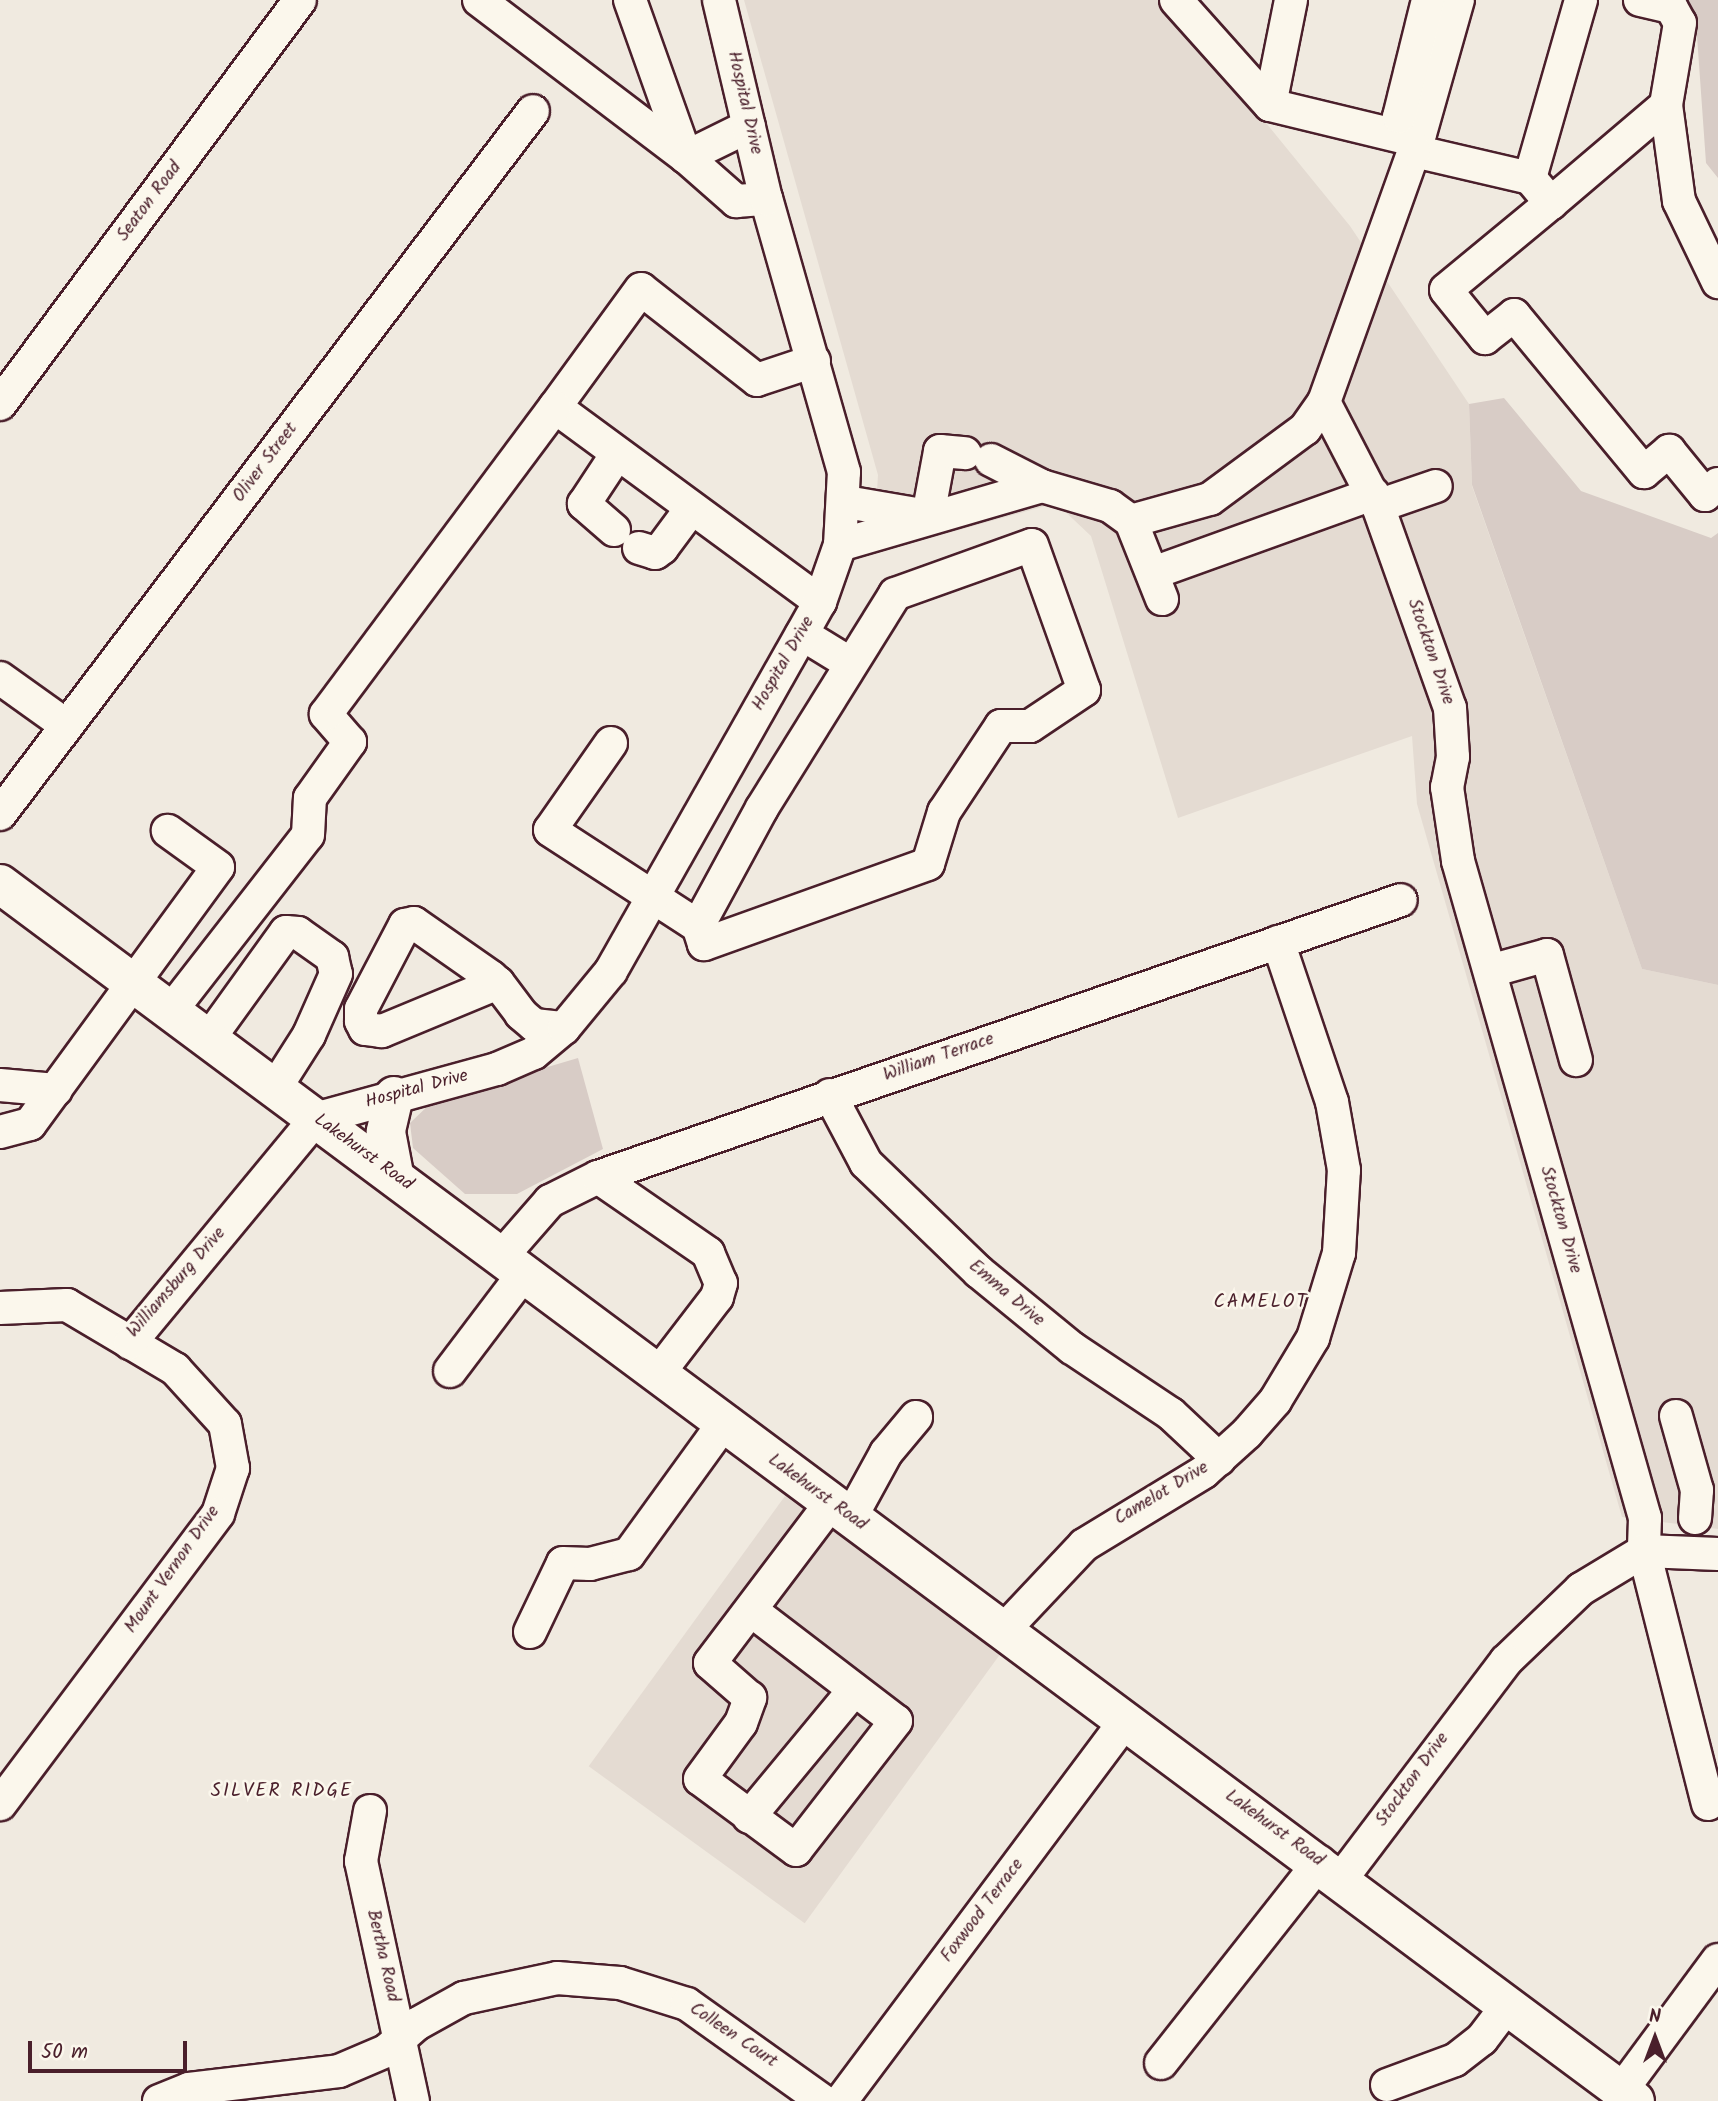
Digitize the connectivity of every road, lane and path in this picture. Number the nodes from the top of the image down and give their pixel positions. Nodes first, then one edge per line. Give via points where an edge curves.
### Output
1 (300, 0) edge
2 (479, 0) edge
3 (630, 0) edge
4 (719, 0) edge
5 (1175, 0) edge
6 (1291, 0) edge
7 (1428, 0) edge
8 (1458, 0) edge
9 (1581, 0) edge
10 (1640, 0) edge
11 (1270, 105) junction
12 (1666, 105) junction
13 (533, 111) dead end
14 (749, 126) junction
15 (1413, 146) junction
16 (686, 158) junction
17 (1531, 177) junction
18 (766, 199) junction
19 (1551, 203) junction
20 (1718, 282) edge
21 (814, 361) junction
22 (1324, 402) junction
23 (0, 404) edge
24 (555, 407) junction
25 (1305, 429) junction
26 (617, 454) junction
27 (1357, 459) junction
28 (1718, 485) edge
29 (1042, 486) junction
30 (1436, 486) dead end
31 (1375, 500) junction
32 (846, 502) junction
33 (691, 509) junction
34 (928, 516) junction
35 (1131, 521) junction
36 (614, 530) dead end
37 (840, 545) junction
38 (639, 548) dead end
39 (820, 602) junction
40 (802, 634) junction
41 (851, 664) junction
42 (0, 678) edge
43 (67, 726) junction
44 (611, 743) dead end
45 (0, 814) edge
46 (168, 831) dead end
47 (0, 884) edge
48 (652, 899) junction
49 (1401, 900) dead end
50 (698, 926) junction
51 (1278, 942) junction
52 (1490, 971) junction
53 (498, 983) dead end
54 (133, 984) junction
55 (170, 1012) junction
56 (564, 1028) junction
57 (208, 1040) junction
58 (1576, 1060) dead end
59 (0, 1085) edge
60 (56, 1090) junction
61 (274, 1090) junction
62 (830, 1095) junction
63 (394, 1096) junction
64 (315, 1119) junction
65 (0, 1132) edge
66 (394, 1174) junction
67 (598, 1177) junction
68 (513, 1265) junction
69 (0, 1308) edge
70 (130, 1343) junction
71 (450, 1371) dead end
72 (658, 1374) junction
73 (1676, 1416) dead end
74 (916, 1417) dead end
75 (723, 1424) junction
76 (1219, 1459) junction
77 (841, 1510) junction
78 (1707, 1510) edge
79 (1659, 1550) junction
80 (1718, 1554) edge
81 (752, 1611) junction
82 (1003, 1631) junction
83 (530, 1632) dead end
84 (854, 1689) junction
85 (1125, 1721) junction
86 (0, 1804) edge
87 (1708, 1804) dead end
88 (370, 1811) dead end
89 (749, 1817) junction
90 (1331, 1871) junction
91 (1714, 1973) edge
92 (1507, 2006) junction
93 (400, 2038) junction
94 (1161, 2063) dead end
95 (1387, 2085) dead end
96 (1628, 2096) edge
97 (159, 2101) edge
98 (413, 2101) edge
99 (823, 2101) edge
100 (841, 2101) edge

1 - 23 street, Seaton Road
2 - 16 street
3 - 16 street
4 - 14 street, Hospital Drive
5 - 11 street
6 - 11 street
7 - 15 street via 1399,117
8 - 15 street
9 - 17 street
10 - 12 street via 1671,7 1680,23
11 - 15 street
12 - 19 street
12 - 20 street via 1679,201
13 - 43 street, Oliver Street
14 - 16 street
14 - 18 street, Hospital Drive
15 - 17 street
15 - 22 street
16 - 18 street via 736,201
17 - 19 street
18 - 21 street, Hospital Drive
19 - 28 street via 1446,290 1485,338 1514,315 1643,472 1669,451 1705,495
21 - 24 street via 757,380 641,289
21 - 32 street, Hospital Drive via 839,444
22 - 25 street
22 - 27 street, Stockton Drive
24 - 26 street
24 - 55 street via 326,714 350,741 310,797 308,835
25 - 27 street
25 - 35 street via 1202,503
26 - 33 street
26 - 36 street via 584,504
27 - 31 street, Stockton Drive
29 - 34 street
29 - 34 street via 978,457 940,451
29 - 35 street via 1110,506
30 - 31 street
31 - 35 street via 1157,586
31 - 52 street, Stockton Drive via 1450,708 1451,828
32 - 34 street
32 - 37 street, Hospital Drive
33 - 38 street via 662,548 655,553
33 - 39 street
34 - 37 street via 893,533
37 - 39 street, Hospital Drive
39 - 40 street, Hospital Drive
40 - 41 street
40 - 48 street, Hospital Drive
41 - 50 street
41 - 50 street via 894,594 1032,545 1084,690 1030,726 1001,726 944,812 928,864 705,944
42 - 43 street
43 - 45 street, Oliver Street
44 - 48 street via 551,830
46 - 54 street via 218,867
47 - 54 main road, Lakehurst Road
48 - 50 street
48 - 56 street, Hospital Drive via 611,971
49 - 51 street, William Terrace
51 - 62 street, William Terrace
51 - 76 street, Camelot Drive via 1337,1123 1345,1190 1339,1253 1303,1358 1275,1401
52 - 58 street via 1547,955
52 - 79 street, Stockton Drive via 1645,1518
53 - 56 street via 534,1026
54 - 55 main road, Lakehurst Road
54 - 60 street
55 - 57 main road, Lakehurst Road
56 - 63 street, Hospital Drive via 534,1053 497,1069
57 - 61 main road, Lakehurst Road
57 - 61 street via 286,932 298,933 332,957 336,974 309,1035
59 - 60 street
60 - 65 street via 20,1131
61 - 64 main road, Lakehurst Road
62 - 67 street, William Terrace
62 - 76 street, Emma Drive via 866,1163 979,1272 1072,1348 1171,1414
63 - 64 street, Hospital Drive
63 - 66 main road via 387,1132
64 - 66 main road, Lakehurst Road
64 - 70 street, Williamsburg Drive
66 - 68 main road, Lakehurst Road
67 - 68 street, William Terrace via 550,1201
67 - 72 street via 708,1253 721,1283 718,1297
68 - 71 street, William Terrace
68 - 72 main road, Lakehurst Road
69 - 70 street, Williamsburg Drive via 67,1305
70 - 86 street, Mount Vernon Drive via 174,1369 217,1412 233,1468 218,1514
72 - 75 main road, Lakehurst Road
73 - 78 street
74 - 77 street
75 - 77 main road, Lakehurst Road
75 - 83 street via 629,1554 590,1564 563,1563
76 - 82 street, Camelot Drive via 1084,1545
77 - 81 street
77 - 82 main road, Lakehurst Road
78 - 79 street
79 - 80 street
79 - 87 street
79 - 90 street, Stockton Drive via 1581,1589 1506,1661
81 - 84 street
81 - 89 street via 710,1663 750,1698 741,1723 700,1779
82 - 85 main road, Lakehurst Road
84 - 89 street
84 - 89 street via 896,1721 837,1802 796,1850
85 - 90 main road, Lakehurst Road
85 - 100 street, Foxwood Terrace
88 - 93 street, Bertha Road via 361,1861
90 - 92 main road, Lakehurst Road
90 - 94 street, Stockton Drive
91 - 96 street
92 - 95 street via 1482,2039 1455,2060
92 - 96 main road, Lakehurst Road
93 - 97 street, Colleen Court via 373,2058 328,2073 189,2089
93 - 98 street, Bertha Road
93 - 99 street, Colleen Court via 434,2013 485,1990 533,1980 598,1979 663,1994 706,2013

